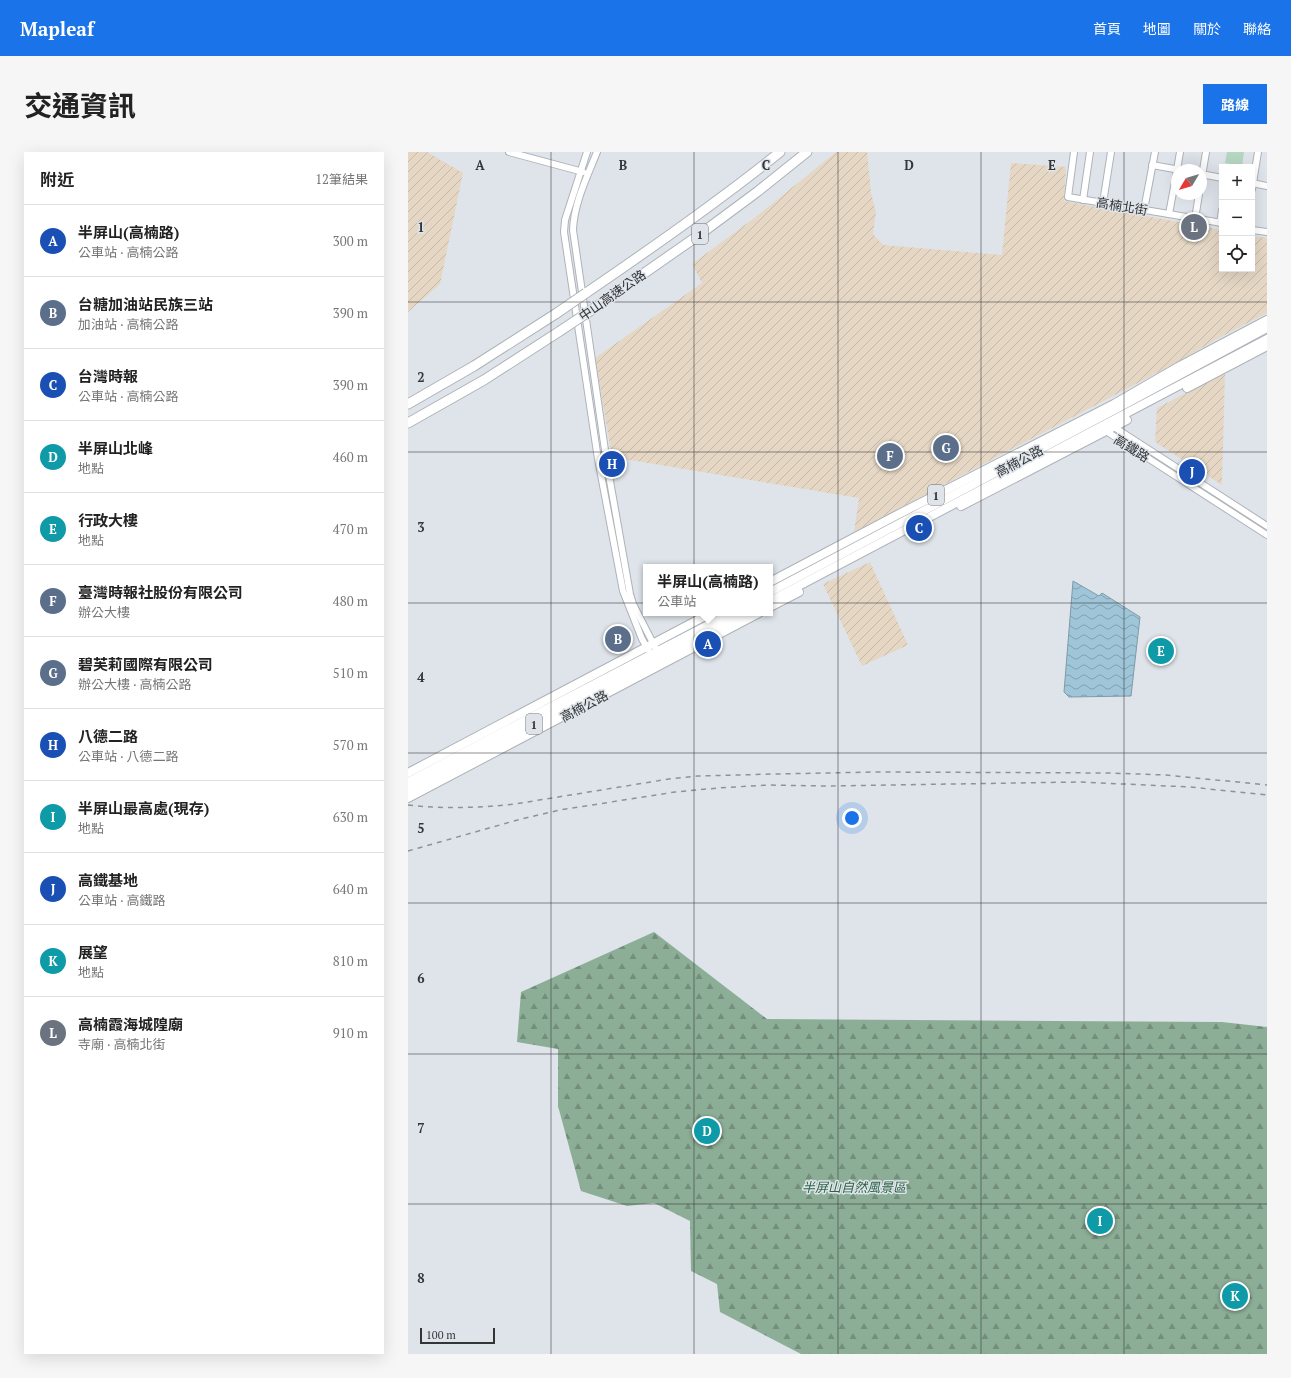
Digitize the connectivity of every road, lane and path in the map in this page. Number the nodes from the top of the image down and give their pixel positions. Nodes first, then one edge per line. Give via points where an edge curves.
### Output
1 (509, 152) edge
2 (587, 152) edge
3 (597, 152) edge
4 (780, 152) edge
5 (807, 152) edge
6 (1074, 152) edge
7 (1090, 152) edge
8 (1110, 152) edge
9 (1155, 152) edge
10 (1180, 152) edge
11 (1206, 152) edge
12 (1258, 152) edge
13 (1179, 164) edge
14 (1204, 164) edge
15 (1152, 165) junction
16 (1255, 168) edge
17 (1171, 169) edge
18 (580, 171) junction
19 (588, 173) junction
20 (1207, 175) edge
21 (1219, 177) edge
22 (1255, 185) edge
23 (1267, 186) edge
24 (1083, 200) junction
25 (1172, 200) edge
26 (1198, 200) edge
27 (1103, 203) junction
28 (1144, 210) junction
29 (1169, 214) junction
30 (1195, 218) junction
31 (1219, 223) edge
32 (1255, 230) edge
33 (1267, 232) edge
34 (1267, 320) edge
35 (1267, 328) edge
36 (1267, 339) edge
37 (1267, 346) edge
38 (1180, 370) junction
39 (1187, 384) junction
40 (408, 404) edge
41 (1108, 420) junction
42 (408, 423) edge
43 (1173, 464) junction
44 (1167, 469) junction
45 (1267, 526) edge
46 (1267, 535) edge
47 (773, 580) edge
48 (773, 590) edge
49 (773, 599) edge
50 (773, 605) edge
51 (705, 616) edge
52 (726, 616) edge
53 (740, 616) edge
54 (752, 616) edge
55 (649, 646) junction
56 (657, 659) junction
57 (408, 773) edge
58 (408, 782) edge
59 (408, 790) edge
60 (408, 798) edge

1 - 18 street
2 - 18 street
3 - 19 street
4 - 40 highway, 中山高速公路 / 1, bridge via 699,214 557,313
5 - 42 highway, 中山高速公路 / 1, bridge via 699,235 590,311 484,380
6 - 24 street, 高楠北街 via 1068,197
7 - 24 street
8 - 27 street
9 - 15 street
10 - 13 street
11 - 14 street
12 - 16 street
15 - 17 street
15 - 28 street
18 - 19 street
18 - 55 street via 565,220 564,232 598,459 623,591
19 - 55 street via 577,201 573,230 607,464 630,594
20 - 21 street
22 - 23 street
24 - 27 street, 高楠北街
25 - 29 street
26 - 30 street
27 - 28 street, 高楠北街
28 - 29 street, 高楠北街
29 - 30 street, 高楠北街
30 - 31 street, 高楠北街
32 - 33 street
34 - 38 main road, 高楠公路 / 1
35 - 38 main road, 高楠公路 / 1
36 - 39 main road, 高楠公路 / 1
37 - 39 main road, 高楠公路 / 1
38 - 39 main road
38 - 41 main road, 高楠公路 / 1
39 - 41 main road, 高楠公路 / 1
41 - 43 street, 高鐵路 via 1117,429
41 - 44 street, 高鐵路 via 1109,433
41 - 47 main road, 高楠公路 / 1 via 897,515
41 - 48 main road, 高楠公路 / 1
41 - 49 main road, 高楠公路 / 1
41 - 50 main road, 高楠公路 / 1
43 - 44 street
43 - 45 street, 高鐵路
44 - 46 street, 高鐵路
51 - 55 main road, 高楠公路 / 1
52 - 56 main road, 高楠公路 / 1
53 - 56 main road, 高楠公路 / 1
54 - 56 main road, 高楠公路 / 1
55 - 56 street
55 - 57 main road, 高楠公路 / 1
56 - 58 main road, 高楠公路 / 1 via 531,717
56 - 59 main road, 高楠公路 / 1
56 - 60 main road, 高楠公路 / 1

